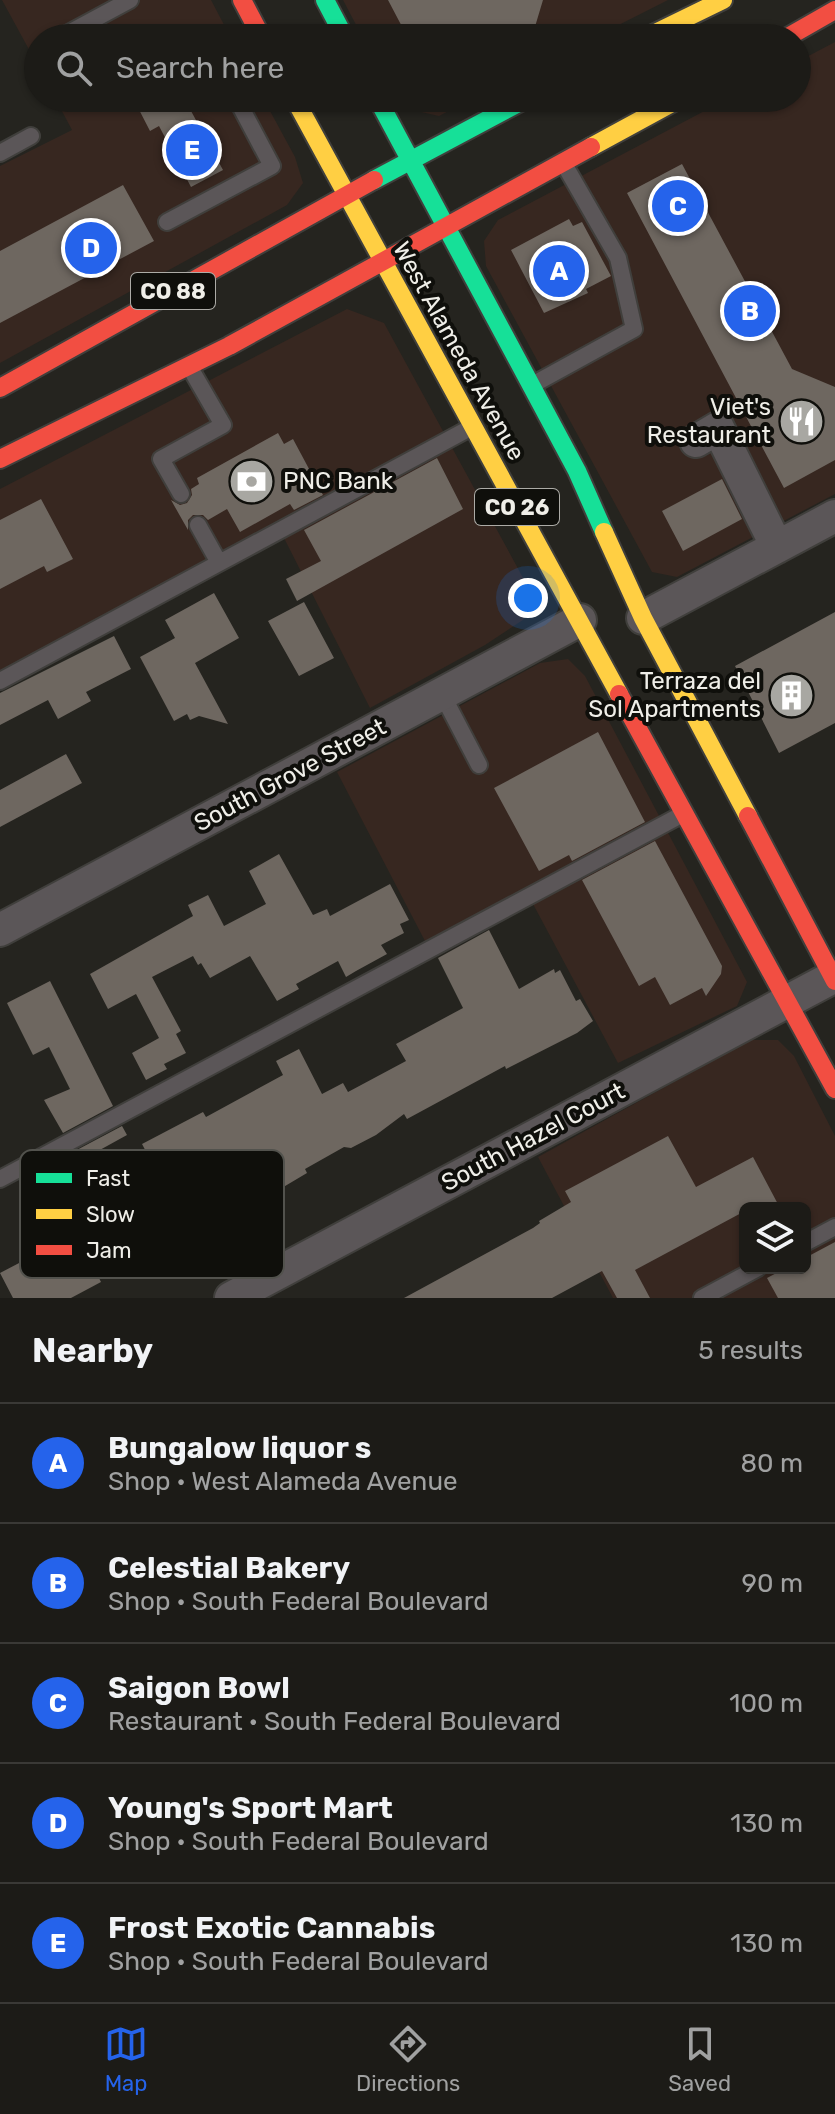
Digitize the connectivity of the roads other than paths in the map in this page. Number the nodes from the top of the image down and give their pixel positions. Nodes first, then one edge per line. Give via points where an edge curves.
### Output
1 (130, 0) edge
2 (242, 0) edge
3 (325, 0) edge
4 (723, 0) edge
5 (829, 17) edge
6 (85, 24) edge
7 (255, 24) edge
8 (338, 24) edge
9 (674, 24) edge
10 (811, 26) edge
11 (243, 112) edge
12 (302, 112) edge
13 (385, 112) edge
14 (502, 112) edge
15 (656, 112) edge
16 (31, 136) dead end
17 (0, 153) edge
18 (411, 160) junction
19 (564, 164) junction
20 (346, 194) junction
21 (167, 222) dead end
22 (448, 228) junction
23 (383, 263) junction
24 (189, 366) junction
25 (532, 385) junction
26 (0, 388) edge
27 (472, 427) junction
28 (696, 441) dead end
29 (0, 459) edge
30 (181, 494) dead end
31 (835, 516) edge
32 (198, 525) dead end
33 (777, 547) junction
34 (218, 561) junction
35 (643, 618) junction
36 (580, 620) junction
37 (0, 681) edge
38 (442, 694) junction
39 (479, 765) dead end
40 (685, 813) junction
41 (0, 930) edge
42 (834, 978) edge
43 (788, 1001) junction
44 (835, 1089) edge
45 (54, 1150) edge
46 (20, 1168) edge
47 (0, 1179) edge
48 (835, 1227) edge
49 (811, 1240) edge
50 (284, 1270) edge
51 (747, 1274) edge
52 (269, 1278) edge
53 (231, 1298) edge
54 (702, 1298) edge

1 - 6 lane
2 - 7 main road
3 - 8 main road
4 - 9 main road
5 - 10 main road
11 - 21 lane via 272,166
12 - 20 main road, West Alameda Avenue / CO 26
13 - 18 main road, West Alameda Avenue / CO 26
14 - 18 main road, CO 88
15 - 19 main road
16 - 17 lane
18 - 20 main road, CO 88
18 - 22 main road, West Alameda Avenue / CO 26
19 - 22 main road
19 - 25 lane via 618,258 634,329
20 - 23 main road, West Alameda Avenue / CO 26
20 - 26 main road, CO 88
22 - 23 main road
22 - 25 main road, West Alameda Avenue / CO 26
23 - 24 main road
23 - 27 main road, West Alameda Avenue / CO 26
24 - 29 main road
24 - 30 lane via 223,425 161,459
25 - 35 main road, West Alameda Avenue / CO 26
27 - 34 lane
27 - 36 main road, West Alameda Avenue / CO 26
28 - 33 street via 718,428
31 - 33 street
32 - 34 lane
33 - 35 street
34 - 37 lane
35 - 42 main road, West Alameda Avenue / CO 26
36 - 38 street, South Grove Street
36 - 40 main road, West Alameda Avenue / CO 26
38 - 39 lane
38 - 41 street, South Grove Street
40 - 43 main road, West Alameda Avenue / CO 26
40 - 45 lane
42 - 43 street, South Hazel Court
43 - 44 main road, West Alameda Avenue / CO 26
43 - 50 street, South Hazel Court
46 - 47 lane
48 - 49 lane
51 - 54 lane
52 - 53 street, South Hazel Court

